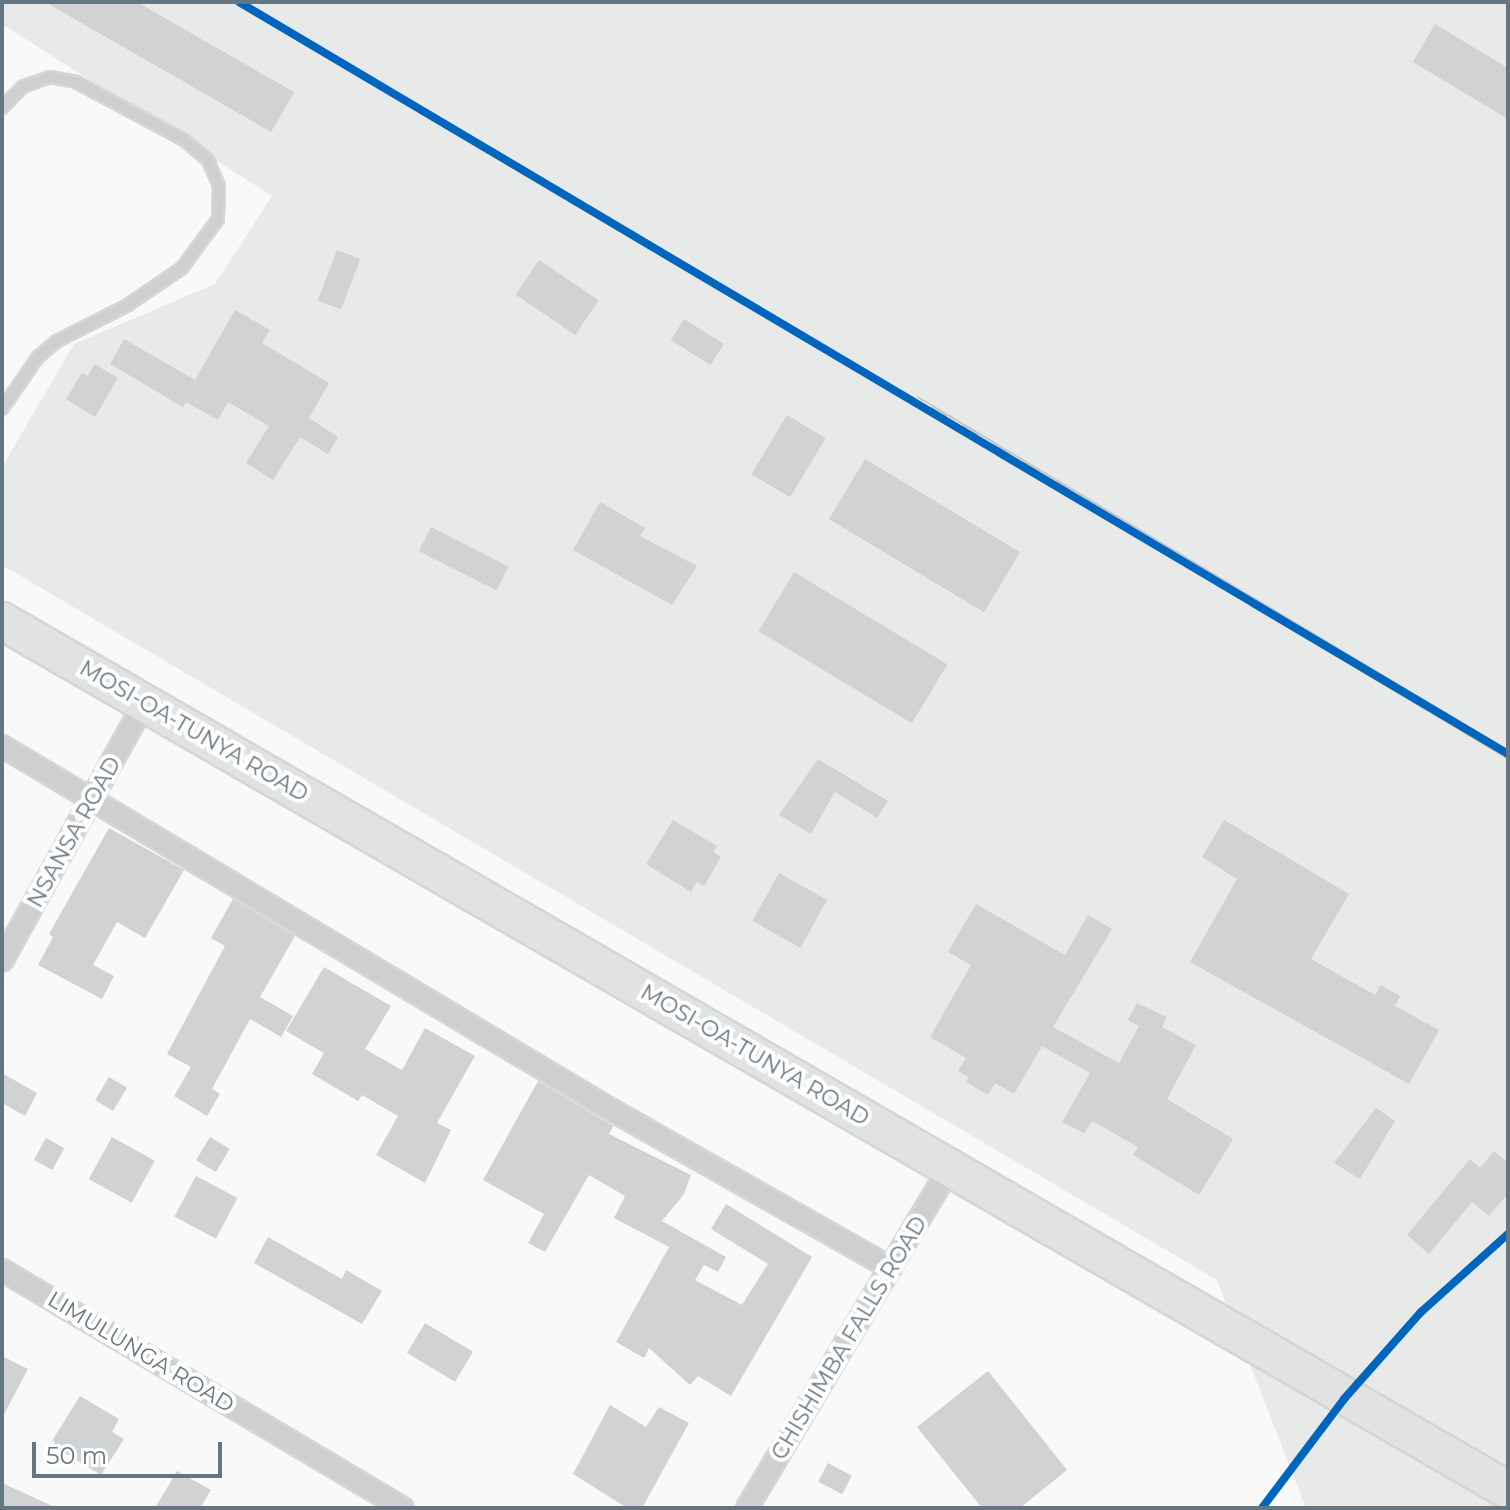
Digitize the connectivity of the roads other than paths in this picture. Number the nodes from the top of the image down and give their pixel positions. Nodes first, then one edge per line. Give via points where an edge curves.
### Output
1 (2, 108) edge
2 (2, 409) edge
3 (2, 621) edge
4 (145, 702) junction
5 (2, 746) edge
6 (92, 800) junction
7 (2, 961) edge
8 (950, 1167) junction
9 (891, 1268) junction
10 (2, 1270) edge
11 (1508, 1490) edge
12 (403, 1508) edge
13 (747, 1508) edge

1 - 2 lane via 22,87 49,77 76,82 184,140 208,160 219,186 218,219 182,268 128,305 57,341 38,357
3 - 4 highway, MOSI-OA-TUNYA ROAD
4 - 6 street, NSANSA ROAD
4 - 8 highway, MOSI-OA-TUNYA ROAD
5 - 6 street
6 - 7 street, NSANSA ROAD
6 - 9 street via 615,1112
8 - 9 street, CHISHIMBA FALLS ROAD
8 - 11 highway, MOSI-OA-TUNYA ROAD
9 - 13 street, CHISHIMBA FALLS ROAD
10 - 12 street, LIMULUNGA ROAD

